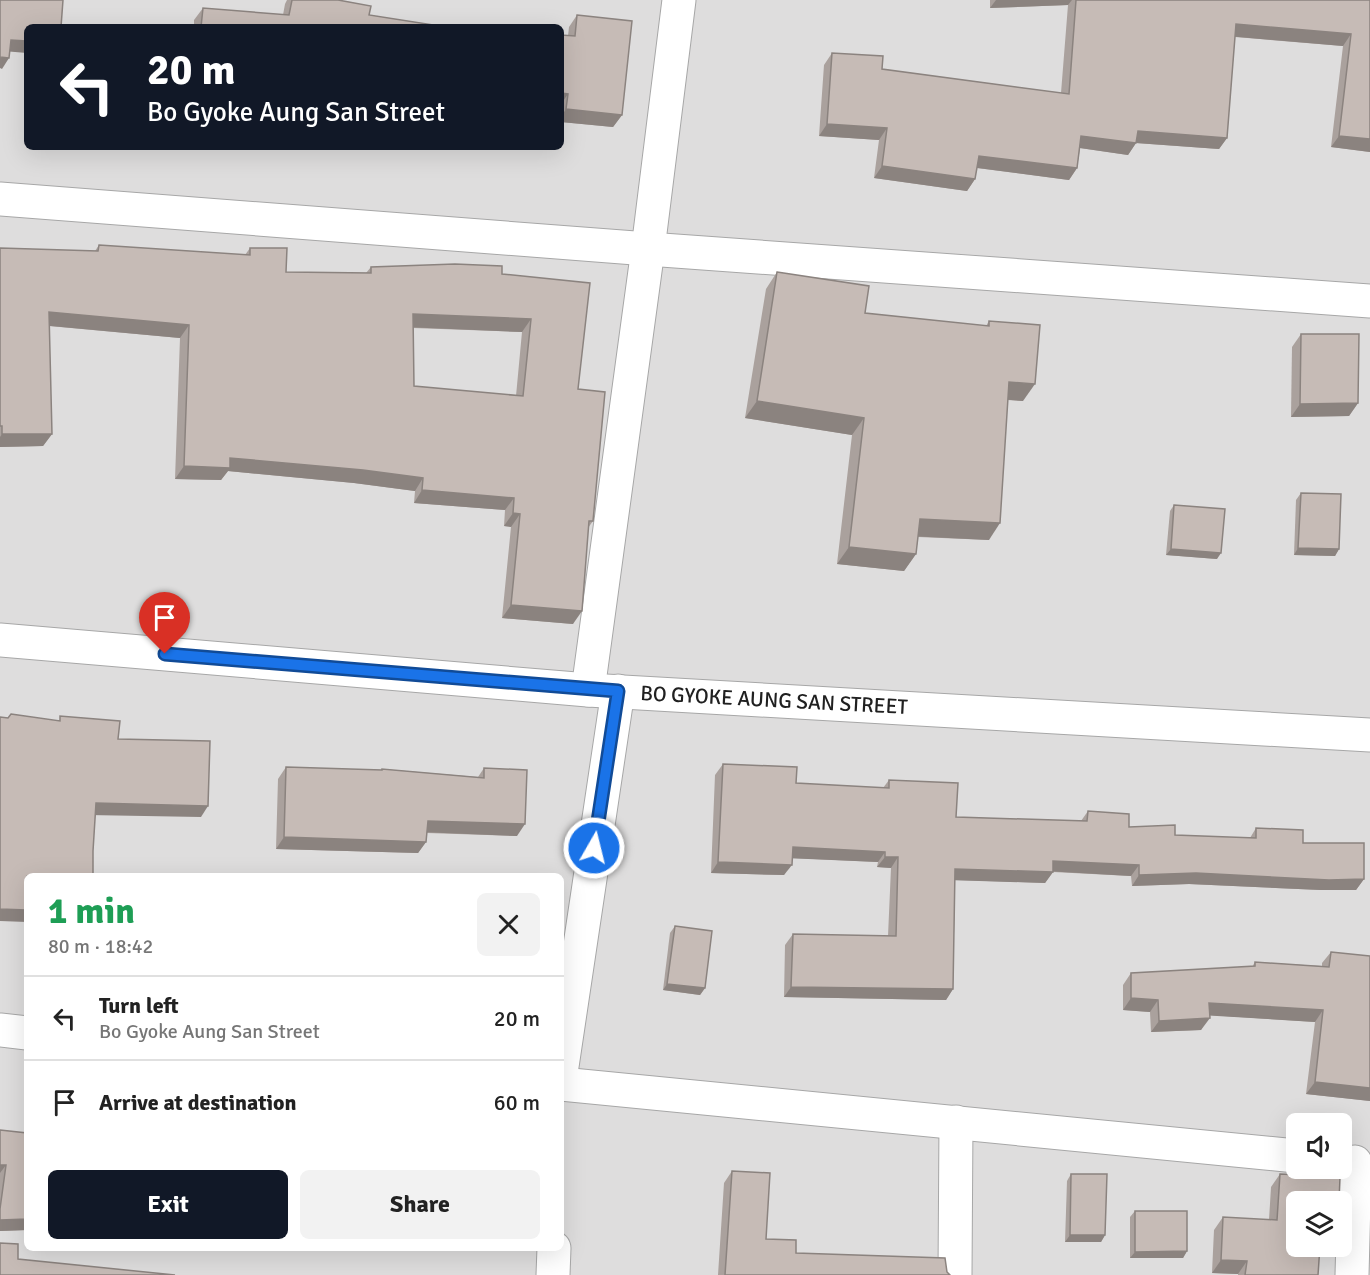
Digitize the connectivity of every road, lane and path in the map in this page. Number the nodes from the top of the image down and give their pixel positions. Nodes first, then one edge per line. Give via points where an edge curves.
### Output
1 (679, 0) edge
2 (0, 199) edge
3 (648, 249) junction
4 (1370, 301) edge
5 (0, 640) edge
6 (603, 691) junction
7 (1370, 735) edge
8 (0, 1030) edge
9 (24, 1033) edge
10 (564, 1046) edge
11 (564, 1084) edge
12 (956, 1122) junction
13 (1286, 1155) edge
14 (1355, 1162) edge
15 (554, 1251) edge
16 (553, 1275) edge
17 (955, 1275) edge
18 (1352, 1275) edge

1 - 3 street
2 - 3 street
3 - 4 street
3 - 6 street
5 - 6 street, BO GYOKE AUNG SAN STREET
6 - 7 street, BO GYOKE AUNG SAN STREET
6 - 10 street
8 - 9 street
11 - 12 street
12 - 13 street
12 - 17 street
14 - 18 street
15 - 16 street

